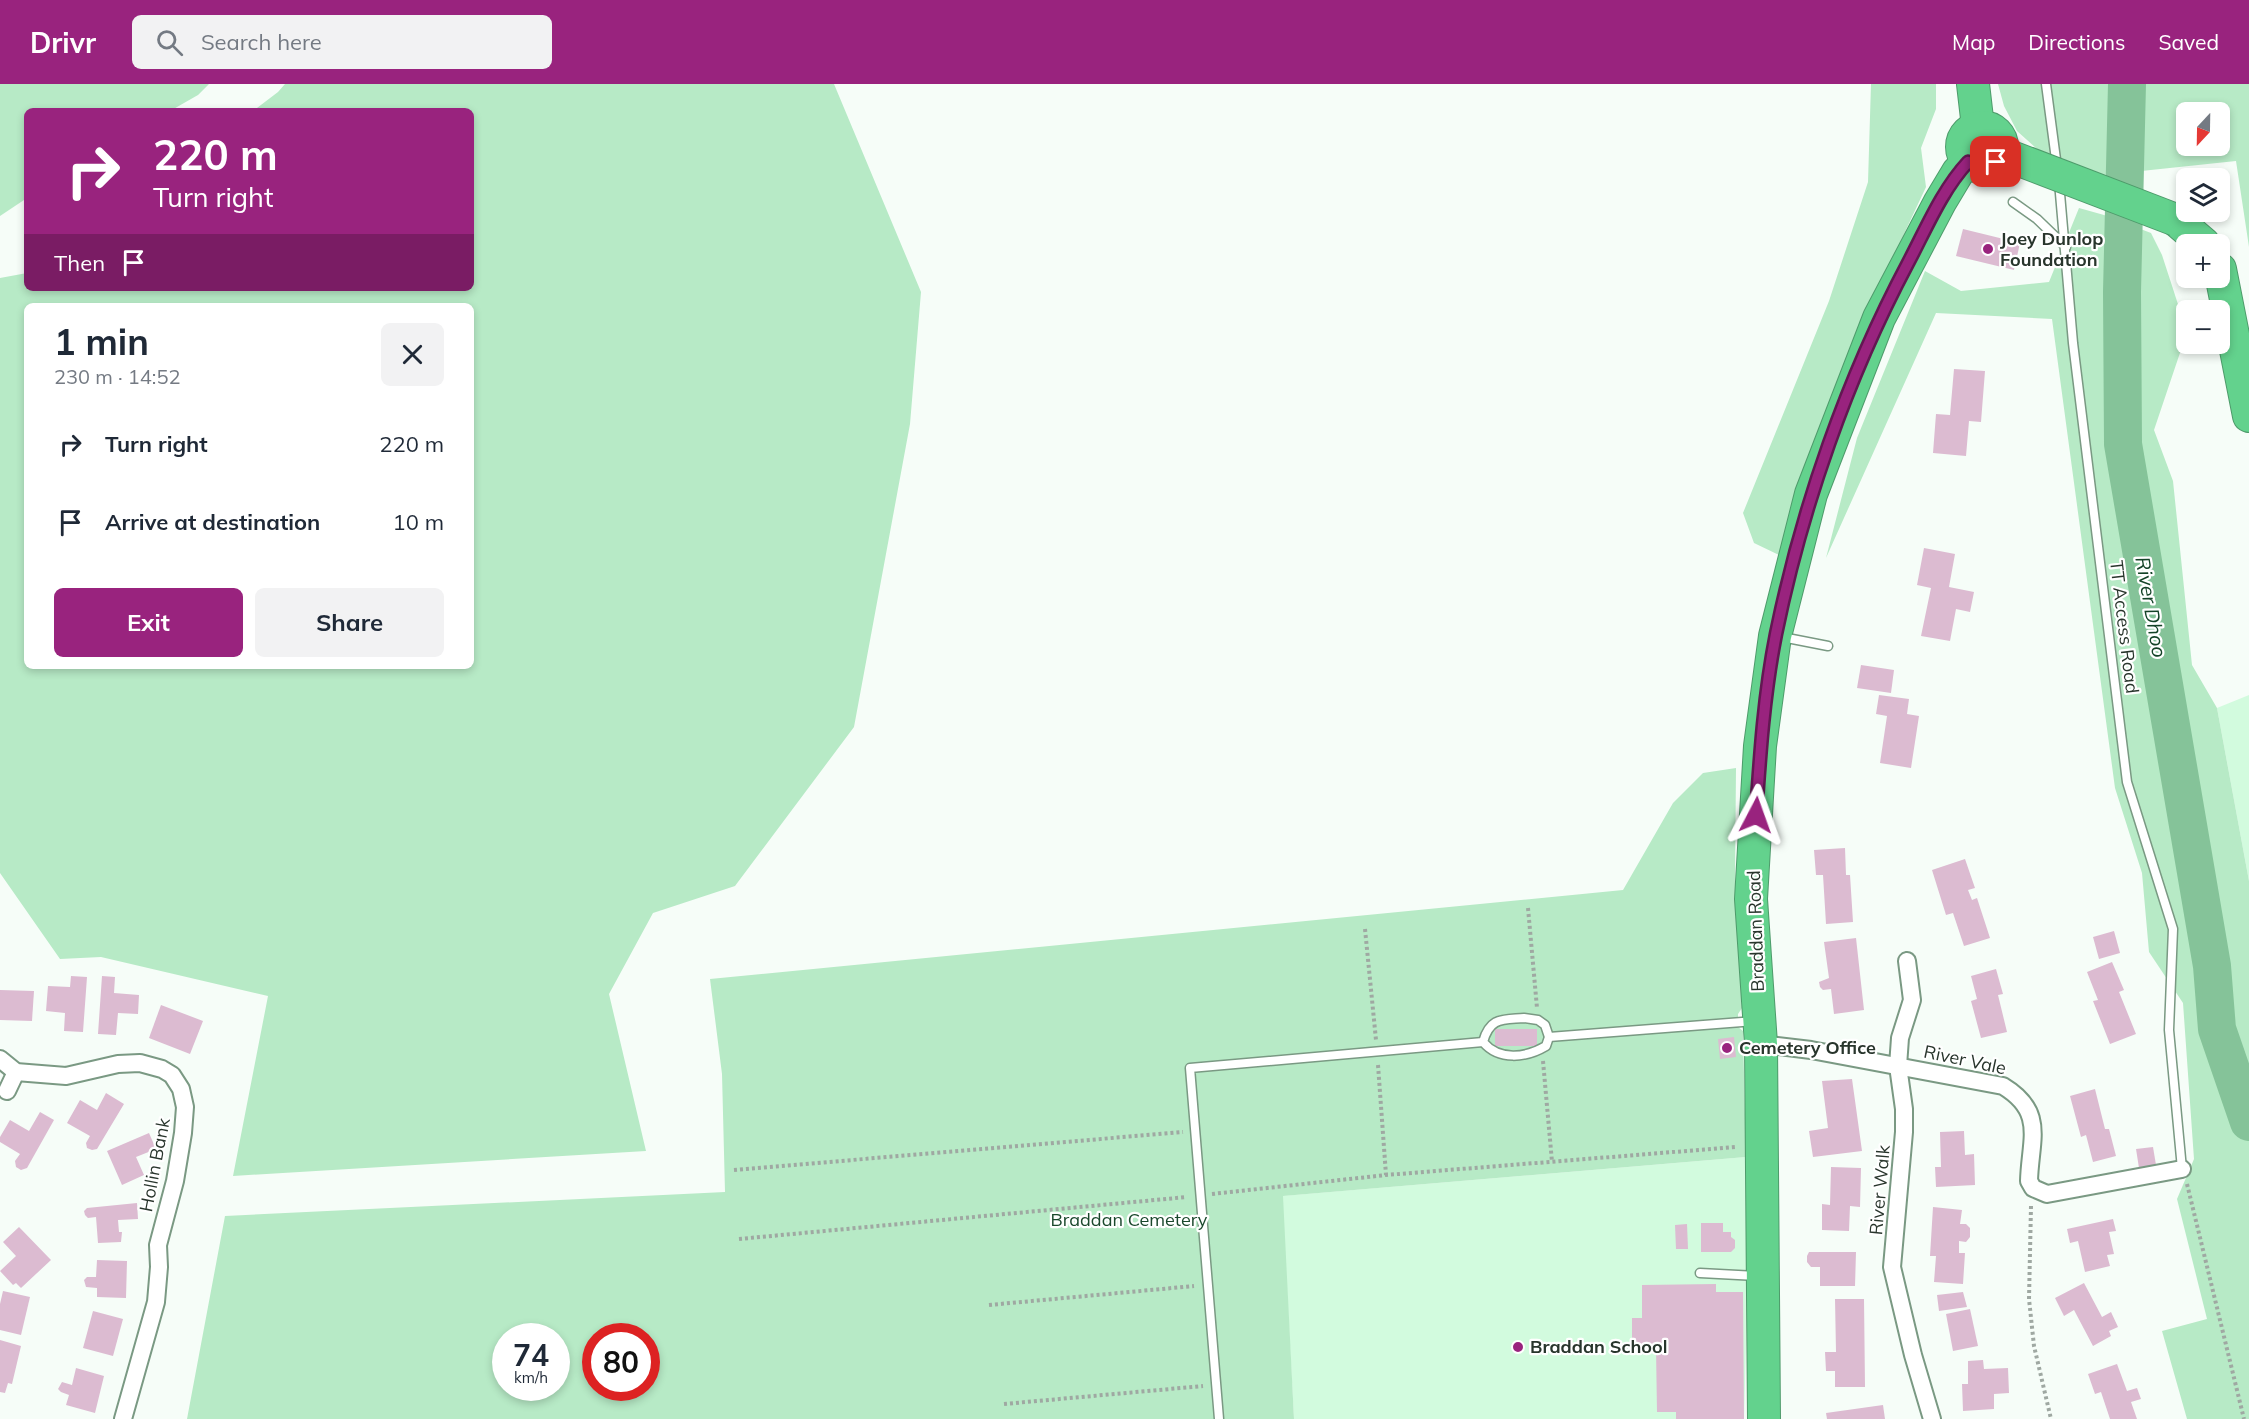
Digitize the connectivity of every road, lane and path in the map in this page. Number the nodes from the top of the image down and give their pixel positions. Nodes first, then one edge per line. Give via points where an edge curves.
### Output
1 (1973, 84) edge
2 (2046, 84) edge
3 (1978, 127) junction
4 (2005, 154) junction
5 (1968, 162) junction
6 (2013, 202) dead end
7 (2192, 234) edge
8 (2066, 247) junction
9 (2224, 288) edge
10 (2249, 416) edge
11 (1775, 636) junction
12 (1828, 646) dead end
13 (1528, 908) dead end
14 (1365, 929) dead end
15 (1908, 961) dead end
16 (1538, 1020) junction
17 (1760, 1033) junction
18 (1549, 1037) junction
19 (1483, 1042) junction
20 (1542, 1049) junction
21 (1377, 1050) junction
22 (0, 1059) edge
23 (1898, 1066) junction
24 (16, 1072) junction
25 (7, 1091) dead end
26 (1196, 1131) junction
27 (1761, 1146) junction
28 (1552, 1162) junction
29 (2182, 1169) junction
30 (734, 1170) dead end
31 (1386, 1175) junction
32 (2039, 1192) junction
33 (1200, 1196) junction
34 (739, 1239) dead end
35 (1700, 1274) dead end
36 (1762, 1276) junction
37 (1208, 1285) junction
38 (989, 1305) dead end
39 (1216, 1384) junction
40 (1004, 1404) dead end
41 (123, 1419) edge
42 (1219, 1419) edge
43 (1764, 1419) edge
44 (1932, 1419) edge
45 (2051, 1419) edge
46 (2244, 1419) edge

1 - 3 highway
2 - 8 lane, TT Access Road
3 - 4 highway via 1997,134
3 - 5 highway via 1964,137 1961,146
4 - 5 highway via 1987,167
4 - 7 highway, bridge via 2176,220
5 - 11 highway, Braddan Road via 1940,202 1879,318 1811,494
6 - 8 lane
8 - 29 lane, TT Access Road via 2073,343 2127,782 2173,929 2169,1030
9 - 10 highway
11 - 12 lane
11 - 17 highway, Braddan Road via 1760,746 1751,899
13 - 16 path
14 - 21 path
15 - 23 street, River Walk via 1912,1000 1900,1038
16 - 18 lane via 1545,1025
16 - 19 lane via 1497,1020 1486,1030
17 - 18 lane
17 - 23 street, River Vale via 1811,1050
17 - 27 highway, Braddan Road
18 - 20 lane
19 - 20 lane via 1500,1055 1531,1055
19 - 21 lane
20 - 28 path
21 - 26 lane via 1190,1068
21 - 31 path
22 - 24 street
23 - 32 street, River Vale via 2003,1086 2014,1093 2031,1116 2034,1131 2029,1181
23 - 44 street, River Walk via 1904,1132 1892,1267
24 - 25 street
24 - 41 street, Hollin Bank via 66,1076 140,1063 172,1075 181,1089 183,1133 158,1245 156,1302
26 - 30 path
26 - 33 lane
27 - 28 path
27 - 36 highway, Braddan Road
28 - 31 path
29 - 32 street via 2047,1194
29 - 46 path
31 - 33 path
32 - 45 path via 2031,1205 2029,1299 2034,1346
33 - 34 path
33 - 37 lane
35 - 36 lane
36 - 43 highway, Braddan Road
37 - 38 path
37 - 39 lane
39 - 40 path
39 - 42 lane

